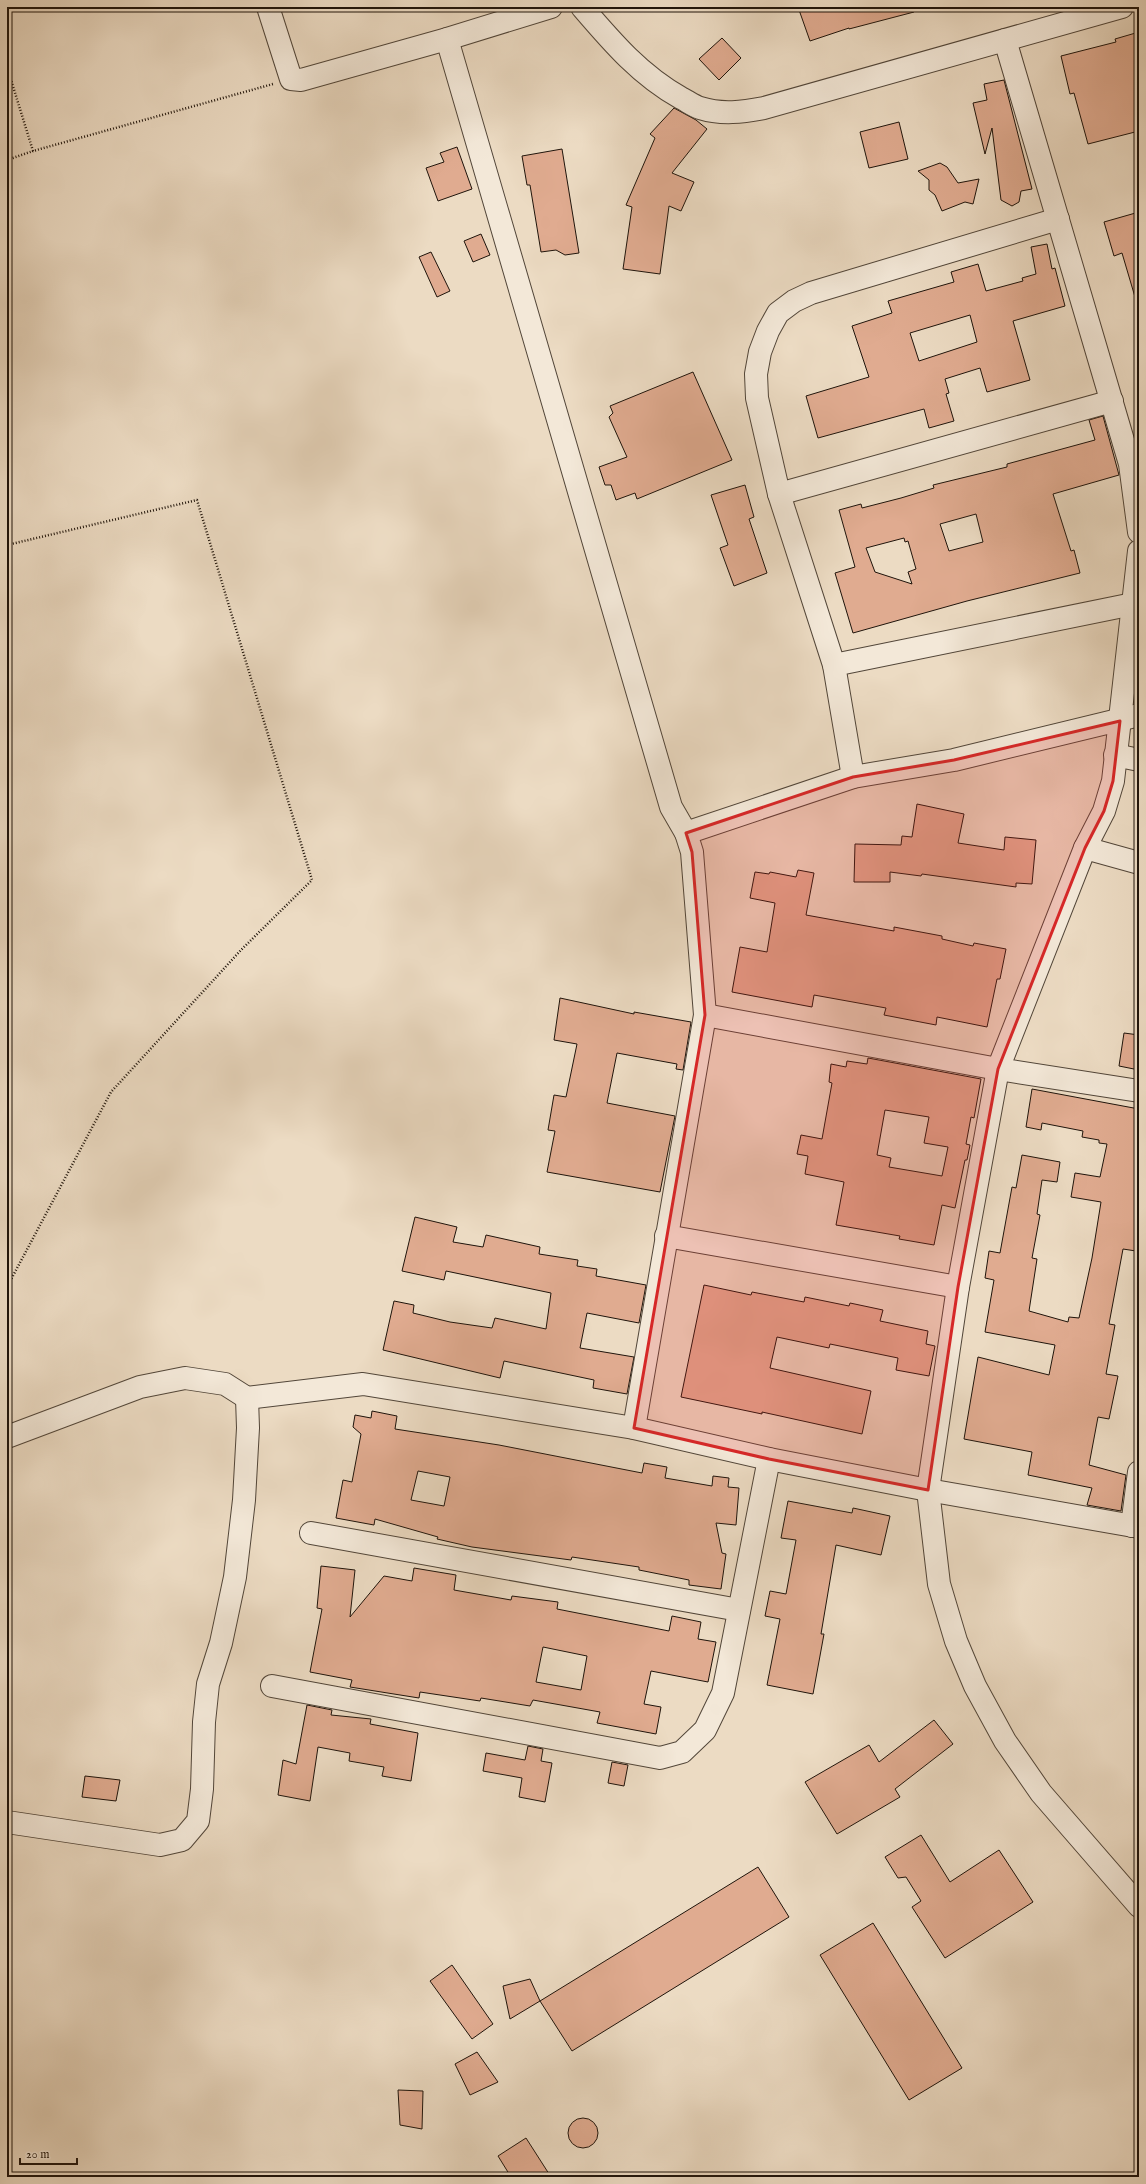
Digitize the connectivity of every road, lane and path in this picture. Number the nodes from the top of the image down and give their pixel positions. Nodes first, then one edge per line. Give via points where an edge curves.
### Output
1 (268, 7) edge
2 (550, 7) edge
3 (582, 7) edge
4 (1122, 7) edge
5 (447, 39) junction
6 (1005, 40) junction
7 (7, 66) edge
8 (291, 79) junction
9 (33, 151) junction
10 (7, 160) edge
11 (1058, 219) junction
12 (1112, 401) junction
13 (779, 494) junction
14 (1139, 532) edge
15 (7, 545) edge
16 (1139, 551) edge
17 (1133, 604) junction
18 (834, 665) junction
19 (1129, 718) edge
20 (1116, 755) junction
21 (1139, 760) edge
22 (853, 777) junction
23 (686, 833) junction
24 (1085, 848) junction
25 (1139, 863) edge
26 (705, 1015) junction
27 (998, 1069) junction
28 (1139, 1091) edge
29 (666, 1236) junction
30 (7, 1287) edge
31 (958, 1287) junction
32 (247, 1398) junction
33 (634, 1428) junction
34 (7, 1437) edge
35 (769, 1459) junction
36 (1139, 1472) edge
37 (928, 1490) junction
38 (1135, 1526) edge
39 (311, 1533) dead end
40 (739, 1610) junction
41 (272, 1686) dead end
42 (7, 1822) edge
43 (1139, 1906) edge

1 - 8 street
2 - 5 street
3 - 6 street via 617,48 668,91 700,108 724,112 741,113 764,108
4 - 6 street
5 - 8 street via 306,79
5 - 23 street via 671,807
6 - 11 street
7 - 9 path
8 - 9 path
9 - 10 path
11 - 12 street
11 - 13 street via 811,293 794,301 778,314 760,352 756,374 757,398
12 - 13 street
12 - 14 street via 1130,464
13 - 18 street
15 - 30 path via 198,500 312,880 241,950 111,1092
16 - 17 street
17 - 18 street
17 - 19 street
18 - 22 street
19 - 20 street
19 - 22 street via 954,760
20 - 21 street
20 - 24 street via 1113,781 1104,811
22 - 23 street
23 - 26 street via 692,852
24 - 25 street
24 - 27 street
26 - 27 street
26 - 29 street
27 - 28 street
27 - 31 street
29 - 31 street
29 - 33 street
31 - 37 street
32 - 33 street via 363,1384
32 - 34 street via 225,1384 185,1378 140,1387
32 - 42 street via 244,1500 235,1577 221,1643 208,1684 198,1821 182,1840 160,1845
33 - 35 street
35 - 37 street
35 - 40 street
36 - 38 street
37 - 38 street
37 - 43 street via 939,1584 956,1641 975,1686 1005,1741 1041,1793
39 - 40 street
40 - 41 street via 723,1693 705,1730 682,1752 660,1758

